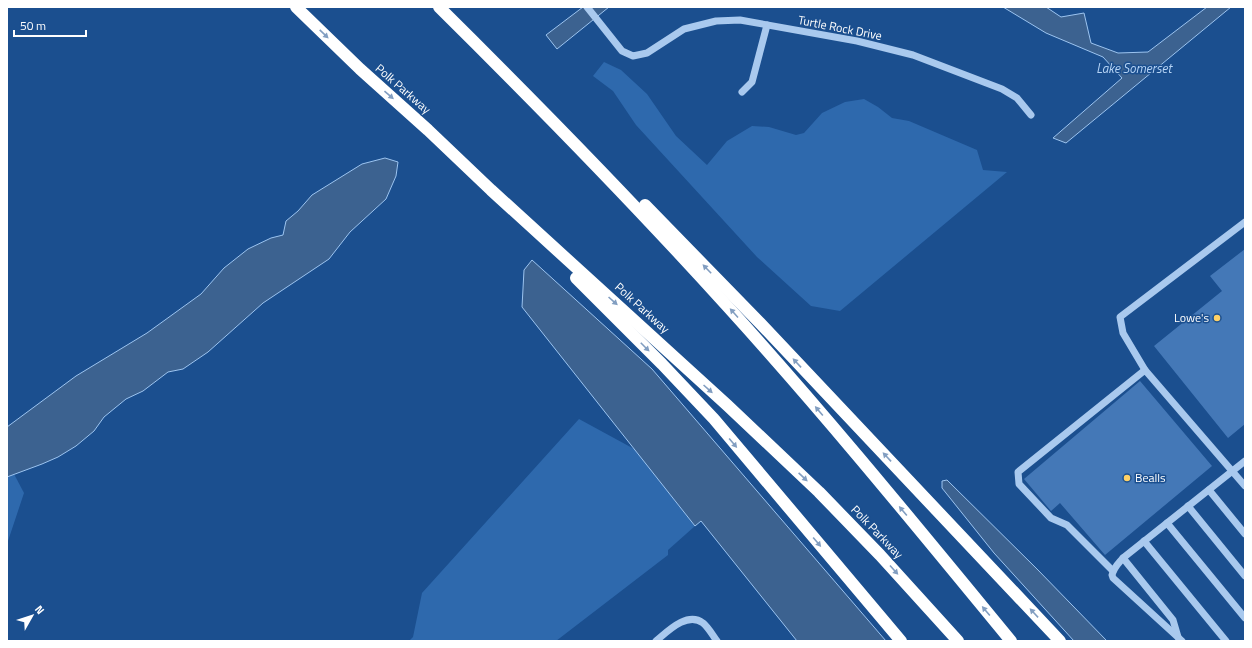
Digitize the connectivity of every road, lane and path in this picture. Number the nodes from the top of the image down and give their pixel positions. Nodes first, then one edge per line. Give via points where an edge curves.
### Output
1 (296, 7) edge
2 (439, 7) edge
3 (587, 7) edge
4 (767, 25) junction
5 (742, 92) dead end
6 (1031, 115) dead end
7 (549, 116) junction
8 (491, 190) junction
9 (1245, 222) edge
10 (1145, 370) junction
11 (1245, 461) edge
12 (1232, 471) junction
13 (1245, 486) edge
14 (1209, 490) junction
15 (1188, 506) junction
16 (1167, 523) junction
17 (1245, 534) edge
18 (1144, 541) junction
19 (1123, 558) junction
20 (1113, 571) junction
21 (1245, 576) edge
22 (1245, 618) edge
23 (1180, 640) edge
24 (656, 641) edge
25 (717, 641) edge
26 (901, 641) edge
27 (958, 641) edge
28 (1011, 641) edge
29 (1060, 641) edge
30 (1226, 641) edge

1 -> 8 highway, Polk Parkway
2 - 7 highway
3 - 4 street, Turtle Rock Drive via 622,51 633,56 647,53 684,29 716,21 740,20
4 - 5 street via 752,82
4 - 6 street, Turtle Rock Drive via 857,41 913,55 1002,89 1018,98
28 -> 7 highway via 788,374
29 -> 7 highway via 607,166
8 -> 26 highway via 514,218 714,419
8 -> 27 highway, Polk Parkway via 819,492
9 - 10 street via 1120,317 1123,333
10 - 12 street
10 - 20 street via 1018,472 1019,484 1051,518 1067,525
11 - 12 street
12 - 13 street
12 - 14 street
14 - 15 street
14 - 17 street
15 - 16 street
15 - 21 street
16 - 18 street
16 - 22 street
18 - 19 street
18 - 30 street
19 - 20 street
19 - 23 street via 1173,620
20 - 23 street via 1114,578
24 - 25 street via 674,626 692,620 703,623

